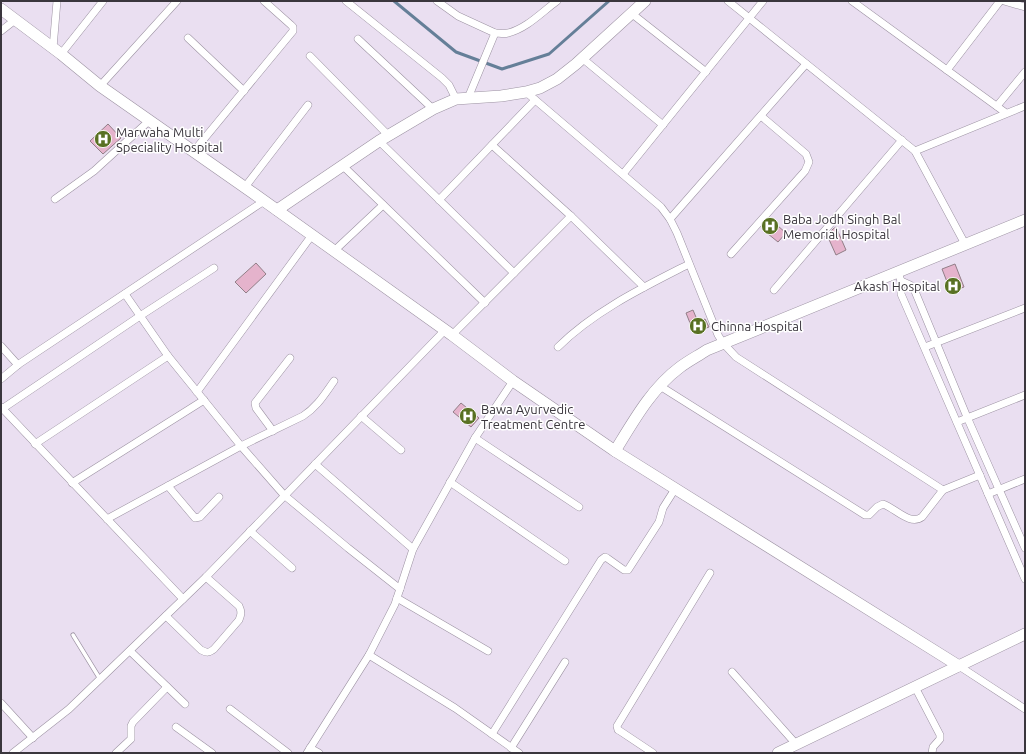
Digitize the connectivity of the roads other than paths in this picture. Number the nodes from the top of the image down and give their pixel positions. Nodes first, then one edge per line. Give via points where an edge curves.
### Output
1 (57, 1) edge
2 (103, 1) edge
3 (177, 1) edge
4 (264, 1) edge
5 (346, 1) edge
6 (437, 1) edge
7 (557, 1) edge
8 (645, 1) edge
9 (728, 1) edge
10 (763, 1) edge
11 (852, 1) edge
12 (1000, 1) edge
13 (1004, 1) edge
14 (1025, 8) edge
15 (1, 9) edge
16 (631, 13) junction
17 (749, 18) junction
18 (16, 20) junction
19 (1, 31) edge
20 (495, 33) junction
21 (188, 38) dead end
22 (358, 38) dead end
23 (57, 51) junction
24 (310, 56) dead end
25 (582, 58) junction
26 (806, 64) junction
27 (947, 70) junction
28 (706, 72) junction
29 (1025, 72) edge
30 (100, 86) junction
31 (244, 91) junction
32 (526, 92) junction
33 (468, 98) junction
34 (456, 99) junction
35 (535, 100) junction
36 (308, 105) dead end
37 (997, 106) junction
38 (1025, 106) edge
39 (433, 109) junction
40 (1006, 113) junction
41 (761, 116) junction
42 (150, 120) junction
43 (663, 125) junction
44 (384, 138) junction
45 (902, 140) junction
46 (492, 145) junction
47 (194, 151) junction
48 (915, 151) junction
49 (342, 165) junction
50 (623, 174) junction
51 (245, 187) junction
52 (55, 199) dead end
53 (439, 200) junction
54 (264, 201) junction
55 (383, 204) junction
56 (277, 210) junction
57 (571, 216) junction
58 (670, 219) junction
59 (1025, 220) edge
60 (312, 235) junction
61 (965, 244) junction
62 (334, 251) junction
63 (731, 254) dead end
64 (689, 264) junction
65 (214, 268) dead end
66 (514, 273) junction
67 (899, 276) junction
68 (644, 287) junction
69 (774, 290) dead end
70 (125, 294) junction
71 (485, 303) junction
72 (1025, 308) edge
73 (140, 316) junction
74 (449, 333) junction
75 (723, 343) junction
76 (936, 343) junction
77 (1, 346) edge
78 (558, 347) dead end
79 (925, 347) junction
80 (168, 356) junction
81 (290, 358) dead end
82 (18, 365) junction
83 (1, 379) edge
84 (513, 381) junction
85 (334, 382) dead end
86 (660, 386) junction
87 (197, 392) junction
88 (1025, 395) edge
89 (204, 400) junction
90 (2, 408) edge
91 (361, 416) junction
92 (967, 417) junction
93 (957, 422) junction
94 (273, 431) junction
95 (475, 438) junction
96 (35, 444) junction
97 (241, 446) junction
98 (401, 450) dead end
99 (615, 451) junction
100 (315, 464) junction
101 (980, 475) junction
102 (1025, 479) edge
103 (450, 482) junction
104 (72, 483) junction
105 (168, 486) junction
106 (675, 489) junction
107 (942, 490) junction
108 (999, 490) junction
109 (988, 494) junction
110 (284, 495) junction
111 (219, 497) dead end
112 (579, 507) dead end
113 (107, 520) junction
114 (250, 531) junction
115 (1025, 548) edge
116 (413, 549) junction
117 (565, 561) dead end
118 (292, 568) dead end
119 (710, 573) dead end
120 (206, 577) junction
121 (1025, 579) edge
122 (400, 588) junction
123 (397, 598) junction
124 (183, 599) junction
125 (166, 616) junction
126 (74, 635) dead end
127 (1024, 637) edge
128 (488, 650) dead end
129 (130, 651) junction
130 (370, 655) junction
131 (565, 662) dead end
132 (959, 666) junction
133 (732, 672) dead end
134 (100, 680) junction
135 (167, 687) junction
136 (916, 687) junction
137 (1, 703) edge
138 (185, 704) dead end
139 (230, 709) dead end
140 (1025, 709) edge
141 (176, 727) dead end
142 (492, 734) junction
143 (33, 738) junction
144 (796, 744) junction
145 (511, 748) junction
146 (309, 750) edge
147 (13, 753) edge
148 (116, 753) edge
149 (212, 753) edge
150 (288, 753) edge
151 (319, 753) edge
152 (518, 753) edge
153 (653, 753) edge
154 (778, 753) edge
155 (932, 753) edge

1 - 23 street
2 - 23 street
3 - 30 street
4 - 31 street via 293,29
5 - 34 street via 442,78
6 - 20 street via 458,16
7 - 20 street via 518,29 507,33
8 - 16 main road
9 - 17 street
10 - 17 street
11 - 27 street
12 - 27 street
13 - 14 street
15 - 18 main road
16 - 25 main road
16 - 28 street
17 - 26 street
17 - 28 street
18 - 19 street
18 - 23 main road
20 - 33 street
21 - 31 street
22 - 39 street
23 - 30 main road
24 - 44 street
25 - 32 main road via 557,79
25 - 43 street
26 - 41 street
26 - 45 street
27 - 37 street
28 - 43 street
29 - 37 street
30 - 42 main road
31 - 47 street
32 - 33 main road
32 - 35 street
33 - 34 main road
34 - 39 main road
35 - 46 street
35 - 50 street
36 - 51 street
37 - 40 street
38 - 40 street
39 - 44 main road
40 - 48 street
41 - 58 street
41 - 63 street via 806,154 809,162 805,171
42 - 47 main road
42 - 52 street via 94,171
43 - 50 street
44 - 49 main road
44 - 53 street
45 - 48 street
45 - 69 street
46 - 53 street
46 - 57 street
47 - 51 main road
48 - 61 street
49 - 55 street
49 - 56 main road
50 - 58 street via 650,196
51 - 54 main road
53 - 66 street
54 - 56 main road
54 - 70 street
55 - 62 street
55 - 71 street
56 - 60 main road
57 - 66 street
57 - 68 street
58 - 64 street
59 - 61 main road
60 - 62 main road
60 - 87 street
61 - 67 main road
62 - 74 main road
64 - 68 street
64 - 75 street
65 - 73 street
66 - 71 street
67 - 75 main road
67 - 76 street via 914,289
67 - 79 street via 902,294
68 - 78 street via 583,325
70 - 73 street
70 - 82 street
71 - 74 street
72 - 76 street
73 - 80 street
73 - 90 street
74 - 84 main road
74 - 91 street
75 - 86 main road via 678,369
75 - 107 street via 743,362
76 - 79 street
76 - 92 street
77 - 82 street
79 - 93 street
80 - 87 street
80 - 96 street
81 - 94 street via 255,403
82 - 83 street
84 - 95 street
84 - 99 main road
85 - 94 street via 312,410
86 - 99 main road via 642,408
86 - 107 street via 865,515 869,515 883,504 910,520 919,520
87 - 89 street
88 - 92 street
89 - 97 street
89 - 104 street
90 - 96 street
91 - 98 street
91 - 100 street
92 - 93 street
92 - 108 street
93 - 101 street
94 - 97 street
95 - 103 street
95 - 112 street
96 - 104 street
97 - 105 street
97 - 110 street
99 - 106 main road
100 - 110 street
100 - 116 street
101 - 107 street
101 - 109 street
102 - 108 street
103 - 116 street
103 - 117 street
104 - 113 street
105 - 111 street via 195,518
105 - 113 street
106 - 132 main road
106 - 142 street via 663,508 659,522 628,570 607,558 601,560
108 - 109 street
108 - 115 street
109 - 121 street
110 - 114 street
110 - 122 street
113 - 124 street
114 - 118 street
114 - 120 street
116 - 122 street
119 - 153 street via 617,726 620,732
120 - 124 street
120 - 125 street via 239,606 241,611 239,620 214,649 206,653
122 - 123 street
123 - 128 street
123 - 130 street
124 - 125 street
125 - 129 street
126 - 134 lane
127 - 132 main road
129 - 134 street
129 - 135 street
130 - 142 street
130 - 146 street
131 - 145 street
132 - 136 main road
132 - 140 street
133 - 144 street
134 - 143 street
135 - 138 street
135 - 148 street via 133,722 131,739
136 - 144 main road
136 - 155 street via 940,735
137 - 143 street
139 - 150 street
141 - 149 street
142 - 145 street
143 - 147 street
144 - 154 main road
145 - 152 street
146 - 151 street

